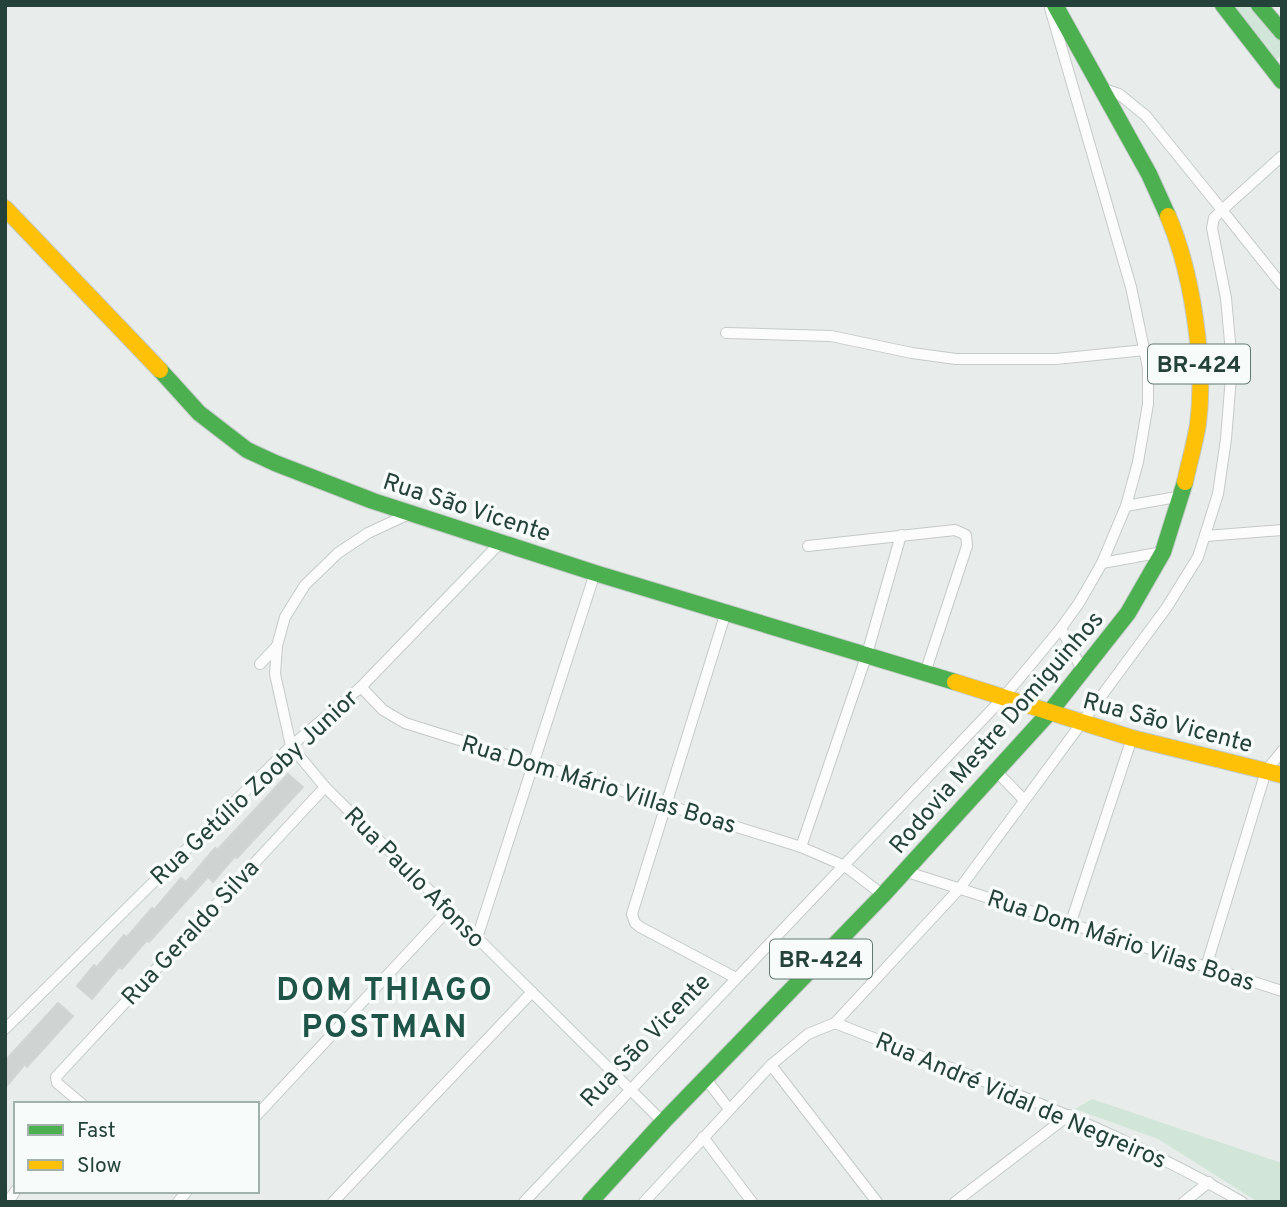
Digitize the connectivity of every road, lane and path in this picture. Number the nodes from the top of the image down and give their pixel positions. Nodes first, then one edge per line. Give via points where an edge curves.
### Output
1 (1049, 5) edge
2 (1055, 5) edge
3 (1223, 5) edge
4 (1259, 5) edge
5 (1282, 32) edge
6 (1276, 62) edge
7 (1282, 81) edge
8 (1101, 88) junction
9 (1282, 156) edge
10 (5, 208) edge
11 (1222, 211) junction
12 (1282, 285) edge
13 (726, 333) dead end
14 (1145, 350) junction
15 (1182, 496) junction
16 (1126, 506) junction
17 (411, 513) junction
18 (1282, 530) edge
19 (901, 535) junction
20 (1206, 536) junction
21 (499, 543) junction
22 (808, 546) dead end
23 (1163, 552) junction
24 (1102, 563) junction
25 (595, 573) junction
26 (726, 612) junction
27 (1061, 628) junction
28 (277, 646) junction
29 (867, 654) junction
30 (260, 664) dead end
31 (1083, 671) junction
32 (925, 673) junction
33 (361, 687) junction
34 (1003, 698) junction
35 (1049, 713) junction
36 (1082, 723) junction
37 (1132, 738) junction
38 (291, 746) junction
39 (1282, 751) edge
40 (532, 765) junction
41 (996, 771) junction
42 (1274, 773) edge
43 (325, 787) junction
44 (1024, 800) junction
45 (666, 804) junction
46 (801, 848) junction
47 (845, 866) junction
48 (904, 872) junction
49 (960, 888) junction
50 (883, 895) junction
51 (448, 910) junction
52 (1070, 925) junction
53 (477, 938) junction
54 (1206, 967) junction
55 (736, 978) junction
56 (1282, 991) edge
57 (532, 992) junction
58 (835, 1023) junction
59 (5, 1029) edge
60 (771, 1065) junction
61 (706, 1079) junction
62 (630, 1088) junction
63 (75, 1102) edge
64 (729, 1109) junction
65 (259, 1113) edge
66 (1069, 1115) junction
67 (663, 1122) junction
68 (703, 1137) junction
69 (1209, 1182) junction
70 (333, 1202) edge
71 (524, 1202) edge
72 (590, 1202) edge
73 (645, 1202) edge
74 (752, 1202) edge
75 (877, 1202) edge
76 (955, 1202) edge
77 (1184, 1202) edge
78 (1242, 1202) edge

1 - 14 street
2 - 8 main road, Rodovia Mestre Domiguinhos / BR-424
3 - 6 main road
4 - 5 main road
6 - 7 main road
8 - 11 street via 1119,94 1146,116
8 - 15 main road, Rodovia Mestre Domiguinhos / BR-424 via 1170,221 1196,316 1198,422
9 - 11 street
10 - 17 main road, Rua São Vicente via 199,413 247,450
11 - 12 street
11 - 20 street via 1212,228 1226,298 1232,364 1218,494
13 - 14 street via 831,335 956,359 1056,359
14 - 16 street via 1148,404
15 - 16 street
15 - 23 main road, Rodovia Mestre Domiguinhos / BR-424
16 - 24 street
17 - 21 main road, Rua São Vicente
17 - 28 street via 338,553 305,585 285,617
18 - 20 street
19 - 22 street
19 - 29 street
19 - 32 street via 954,530 968,541
20 - 36 street via 1167,607
21 - 25 main road, Rua São Vicente
21 - 33 street, Rua Getúlio Zooby Junior
23 - 24 street
23 - 31 main road, Rodovia Mestre Domiguinhos / BR-424 via 1128,613
24 - 27 street
25 - 26 main road, Rua São Vicente
25 - 40 street
26 - 29 main road, Rua São Vicente
26 - 45 street
27 - 31 street
27 - 34 street
28 - 30 street
28 - 38 street via 275,674
29 - 32 main road, Rua São Vicente
29 - 46 street
31 - 35 main road, Rodovia Mestre Domiguinhos / BR-424
32 - 34 main road, Rua São Vicente
33 - 38 street, Rua Getúlio Zooby Junior
33 - 40 street, Rua Dom Mário Villas Boas via 383,710 405,723
34 - 35 main road, Rua São Vicente
34 - 47 street, Rua São Vicente
35 - 36 main road, Rua São Vicente
35 - 41 main road, Rodovia Mestre Domiguinhos / BR-424
36 - 37 main road, Rua São Vicente
36 - 44 street
37 - 42 main road, Rua São Vicente
37 - 52 street
38 - 43 street, Rua Paulo Afonso
38 - 59 street, Rua Getúlio Zooby Junior
39 - 42 street
40 - 45 street, Rua Dom Mário Villas Boas
40 - 53 street
41 - 44 street
41 - 48 main road, Rodovia Mestre Domiguinhos / BR-424
42 - 54 street
43 - 51 street, Rua Paulo Afonso
43 - 63 street, Rua Geraldo Silva via 56,1077
44 - 49 street
45 - 46 street, Rua Dom Mário Villas Boas
45 - 55 street via 633,919
46 - 47 street, Rua Dom Mário Villas Boas
47 - 50 street, Rua Dom Mário Villas Boas
47 - 55 street, Rua São Vicente
48 - 49 street, Rua Dom Mário Vilas Boas
48 - 50 main road, Rodovia Mestre Domiguinhos / BR-424
49 - 52 street, Rua Dom Mário Vilas Boas
49 - 58 street
50 - 61 main road, Rodovia Mestre Domiguinhos / BR-424
51 - 53 street, Rua Paulo Afonso
51 - 65 street
52 - 54 street, Rua Dom Mário Vilas Boas
53 - 57 street, Rua Paulo Afonso
54 - 56 street, Rua Dom Mário Vilas Boas
55 - 62 street, Rua São Vicente
57 - 62 street, Rua Paulo Afonso
57 - 70 street
58 - 60 street via 808,1034
58 - 66 street, Rua André Vidal de Negreiros
60 - 64 street
60 - 75 street
61 - 64 street
61 - 67 main road, Rodovia Mestre Domiguinhos / BR-424
62 - 67 street, Rua Paulo Afonso
62 - 71 street, Rua São Vicente
64 - 68 street
66 - 69 street, Rua André Vidal de Negreiros
66 - 76 street
67 - 72 main road, Rodovia Mestre Domiguinhos / BR-424
68 - 73 street
68 - 74 street
69 - 77 street
69 - 78 street, Rua André Vidal de Negreiros

